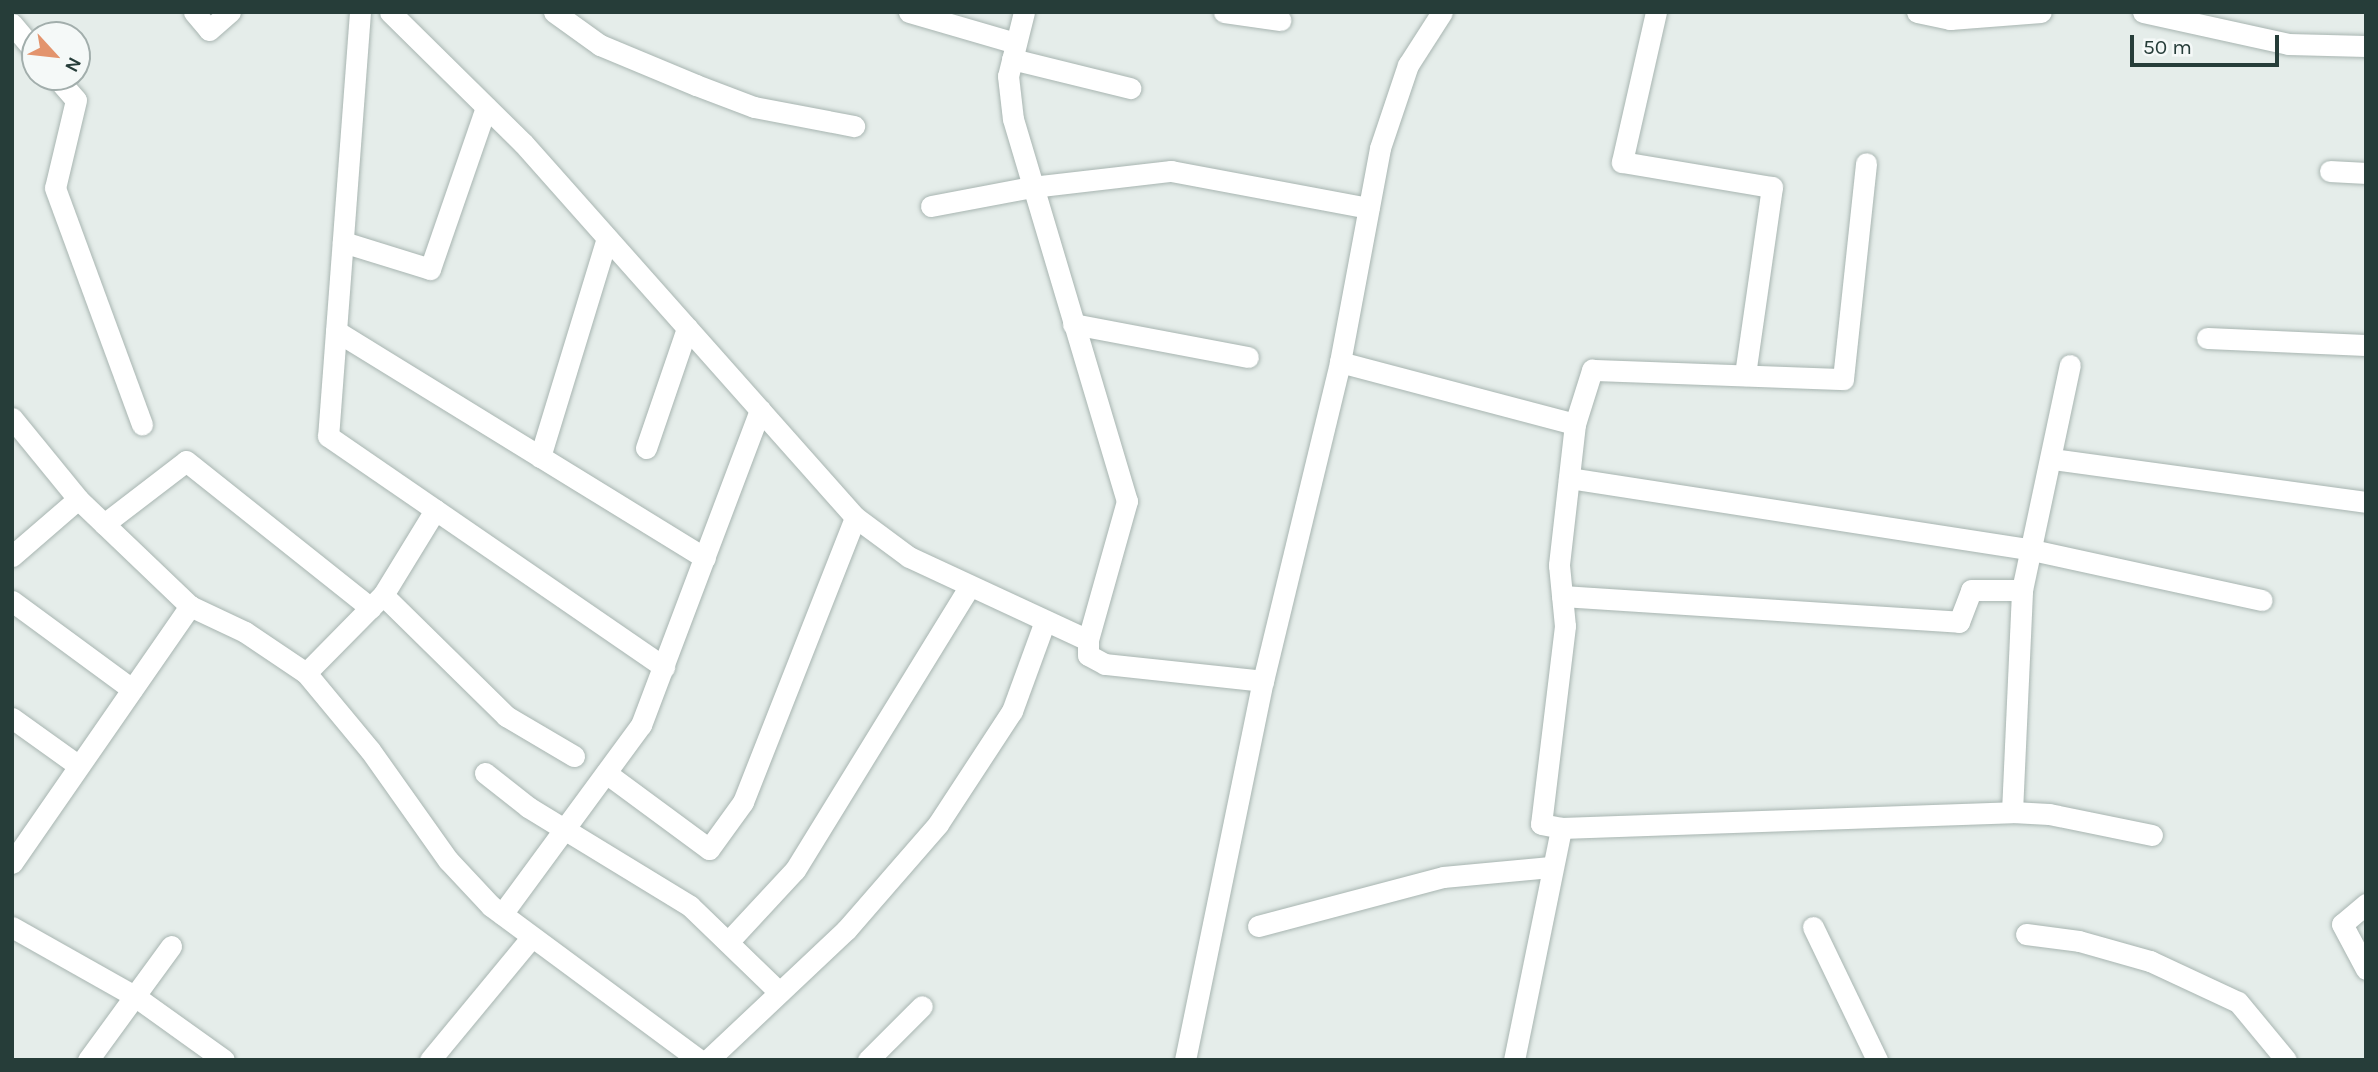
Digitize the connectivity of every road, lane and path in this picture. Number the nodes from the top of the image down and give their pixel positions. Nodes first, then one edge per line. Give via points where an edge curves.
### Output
1 (194, 12) edge
2 (230, 12) edge
3 (360, 12) edge
4 (554, 12) edge
5 (909, 12) edge
6 (1024, 12) edge
7 (1224, 12) edge
8 (1442, 12) edge
9 (1656, 12) edge
10 (1917, 12) edge
11 (2041, 12) edge
12 (2143, 12) edge
13 (399, 16) edge
14 (1280, 20) dead end
15 (2366, 46) edge
16 (1014, 51) junction
17 (1130, 88) dead end
18 (69, 91) edge
19 (486, 107) junction
20 (854, 126) dead end
21 (1866, 163) dead end
22 (2330, 171) dead end
23 (2366, 173) edge
24 (1032, 187) junction
25 (931, 206) dead end
26 (1369, 208) junction
27 (607, 238) junction
28 (343, 242) junction
29 (1073, 324) junction
30 (687, 328) junction
31 (336, 331) junction
32 (2207, 338) dead end
33 (2366, 345) edge
34 (1248, 357) dead end
35 (1340, 362) junction
36 (2070, 365) dead end
37 (1745, 376) junction
38 (760, 410) junction
39 (12, 418) edge
40 (1575, 424) junction
41 (142, 425) dead end
42 (646, 448) dead end
43 (540, 457) junction
44 (2053, 459) junction
45 (1569, 478) junction
46 (78, 499) junction
47 (2366, 502) edge
48 (435, 510) junction
49 (855, 517) junction
50 (104, 524) junction
51 (2032, 550) junction
52 (12, 556) edge
53 (705, 558) junction
54 (969, 587) junction
55 (2022, 590) junction
56 (1562, 596) junction
57 (2262, 600) dead end
58 (12, 601) edge
59 (377, 601) junction
60 (190, 606) junction
61 (1045, 621) junction
62 (1088, 640) junction
63 (664, 667) junction
64 (306, 673) junction
65 (1263, 681) junction
66 (132, 689) junction
67 (12, 718) edge
68 (573, 756) dead end
69 (79, 766) junction
70 (485, 773) dead end
71 (606, 773) junction
72 (2012, 813) junction
73 (1561, 828) junction
74 (564, 829) junction
75 (2152, 835) dead end
76 (12, 863) edge
77 (1551, 867) junction
78 (2366, 904) edge
79 (502, 914) junction
80 (1258, 926) dead end
81 (12, 927) edge
82 (1813, 927) dead end
83 (2026, 934) dead end
84 (531, 938) junction
85 (728, 942) junction
86 (171, 946) dead end
87 (2366, 969) edge
88 (778, 991) junction
89 (136, 997) junction
90 (922, 1006) dead end
91 (88, 1060) edge
92 (224, 1060) edge
93 (430, 1060) edge
94 (699, 1060) edge
95 (708, 1060) edge
96 (868, 1060) edge
97 (1185, 1060) edge
98 (1514, 1060) edge
99 (1877, 1060) edge
100 (2286, 1060) edge

1 - 2 street via 209,30
3 - 28 street
4 - 20 street via 600,45 696,85 754,107
5 - 16 street
6 - 16 street
7 - 14 street
8 - 26 street via 1408,65 1380,148
9 - 37 street via 1622,162 1772,187
10 - 11 street via 1950,19
12 - 15 street via 2288,44
13 - 19 street
16 - 17 street
16 - 24 street via 1008,76 1013,119
18 - 41 street via 76,100 55,188
19 - 27 street
19 - 28 street via 430,269
21 - 37 street via 1843,379
22 - 23 street
24 - 25 street
24 - 26 street via 1171,172
24 - 29 street
26 - 35 street
27 - 30 street
27 - 43 street
28 - 31 street
29 - 34 street
29 - 62 street via 1126,501
30 - 38 street
30 - 42 street
31 - 43 street
31 - 48 street via 328,436
32 - 33 street
35 - 40 street
35 - 65 street
36 - 44 street
37 - 40 street via 1592,370
38 - 49 street
38 - 53 street
39 - 46 street
40 - 45 street
43 - 53 street
44 - 47 street
44 - 51 street
45 - 51 street
45 - 56 street via 1559,565
46 - 50 street
46 - 52 street
48 - 59 street
48 - 63 street
49 - 54 street via 880,540
49 - 71 street via 743,802 709,849
50 - 59 street via 186,461
50 - 60 street
51 - 55 street
51 - 57 street
53 - 63 street
54 - 61 street
54 - 85 street via 795,870
55 - 56 street via 1971,590 1959,622
55 - 72 street
56 - 73 street via 1565,626 1541,824
58 - 66 street
59 - 64 street
59 - 68 street via 506,716
60 - 64 street via 245,632
60 - 66 street
61 - 62 street
61 - 88 street via 1012,711 938,824 846,930
62 - 65 street via 1088,655 1098,663
63 - 71 street via 641,725
64 - 79 street via 370,750 448,860
65 - 97 street
66 - 69 street
67 - 69 street
69 - 76 street
70 - 74 street
71 - 74 street
72 - 73 street
72 - 75 street via 2049,814
73 - 77 street
74 - 79 street
74 - 85 street via 690,906
77 - 80 street via 1443,877
77 - 98 street
78 - 87 street via 2342,925
79 - 84 street
81 - 89 street
82 - 99 street
83 - 100 street via 2079,941 2150,961 2238,1002
84 - 93 street
84 - 94 street
85 - 88 street
86 - 89 street
88 - 95 street
89 - 91 street
89 - 92 street
90 - 96 street

